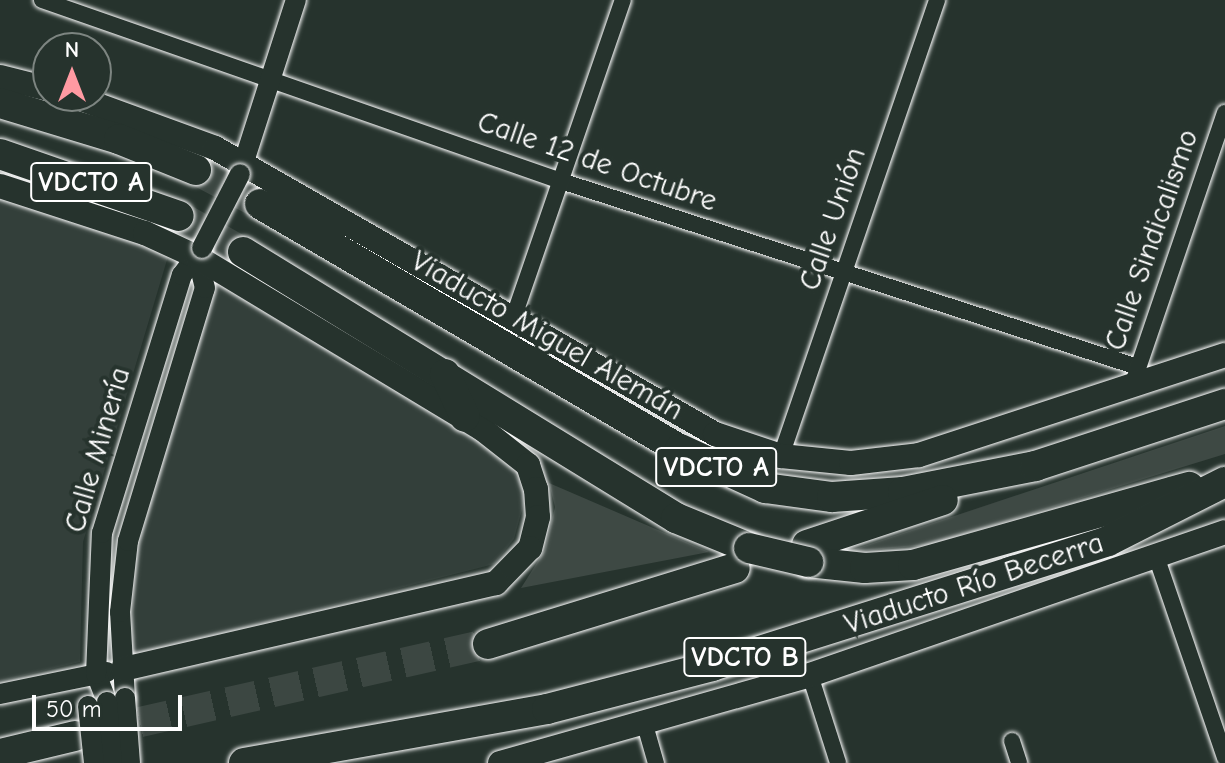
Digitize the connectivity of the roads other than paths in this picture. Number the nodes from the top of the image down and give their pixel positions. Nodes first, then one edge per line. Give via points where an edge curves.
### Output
1 (42, 0) edge
2 (296, 0) edge
3 (623, 0) edge
4 (937, 0) edge
5 (0, 77) edge
6 (269, 78) junction
7 (32, 85) edge
8 (0, 103) edge
9 (112, 108) edge
10 (1225, 113) edge
11 (0, 154) edge
12 (242, 169) junction
13 (196, 170) tunnel mouth
14 (561, 181) junction
15 (0, 186) edge
16 (260, 204) tunnel mouth
17 (179, 216) tunnel mouth
18 (200, 252) junction
19 (243, 252) tunnel mouth
20 (843, 275) junction
21 (514, 316) junction
22 (1225, 355) edge
23 (445, 374) junction
24 (1135, 376) junction
25 (1225, 383) edge
26 (1225, 404) edge
27 (473, 423) junction
28 (528, 425) junction
29 (1152, 426) junction
30 (781, 456) junction
31 (1035, 466) junction
32 (1225, 479) edge
33 (1225, 532) edge
34 (808, 554) junction
35 (1156, 556) junction
36 (742, 558) junction
37 (488, 644) tunnel mouth
38 (123, 669) junction
39 (96, 674) junction
40 (810, 675) junction
41 (65, 680) junction
42 (0, 694) edge
43 (107, 702) junction
44 (645, 725) junction
45 (75, 736) tunnel mouth
46 (1012, 741) dead end
47 (0, 745) edge
48 (32, 747) junction
49 (0, 754) edge
50 (1220, 756) edge
51 (94, 763) edge
52 (112, 763) edge
53 (130, 763) edge
54 (244, 763) edge
55 (500, 763) edge
56 (656, 763) edge
57 (838, 763) edge
58 (1019, 763) edge

1 - 6 street, Calle 12 de Octubre
2 - 6 street, Calle Minería
3 - 14 street
4 - 20 street, Calle Unión
5 - 7 main road
6 - 12 street, Calle Minería
6 - 14 street, Calle 12 de Octubre
8 - 13 highway, VDCTO A via 105,134
9 - 12 main road, Viaducto Miguel Alemán via 147,119
10 - 24 street, Calle Sindicalismo
11 - 17 highway, VDCTO A
12 - 18 street, Calle Minería, bridge
12 - 21 main road, Viaducto Miguel Alemán
14 - 20 street, Calle 12 de Octubre
14 - 21 street
15 - 18 main road
16 - 31 highway, Viaducto Miguel Alemán / VDCTO A via 680,449 765,488 866,497
18 - 27 main road
18 - 38 street, Calle Minería via 205,288 128,541 120,612
18 - 39 street, Calle Minería via 182,275 105,521 96,597
19 - 23 highway, VDCTO A
20 - 24 street, Calle 12 de Octubre
20 - 30 street, Calle Unión
21 - 30 main road, Viaducto Miguel Alemán via 715,434
22 - 24 main road, Viaducto Miguel Alemán
23 - 27 highway
23 - 28 highway, VDCTO A
24 - 30 main road, Viaducto Miguel Alemán via 909,457 828,463
25 - 29 highway
26 - 29 highway, Viaducto Miguel Alemán / VDCTO A
27 - 28 highway
27 - 38 main road via 528,465 536,489 535,533 523,559 506,577 485,587
28 - 36 highway, VDCTO A
29 - 31 highway, Viaducto Miguel Alemán / VDCTO A
31 - 34 highway
32 - 34 highway, VDCTO A via 913,565 865,568
32 - 54 highway, Viaducto Río Becerra / VDCTO B via 1108,541 712,666 547,709
33 - 35 main road
34 - 36 highway, VDCTO A, bridge
35 - 40 main road
35 - 50 street
36 - 37 highway
38 - 39 street
38 - 43 street, Calle Minería
39 - 41 street
39 - 43 street, Calle Minería
40 - 44 main road
40 - 57 street
41 - 42 street
41 - 43 street
43 - 51 street, bridge
43 - 52 street, Calle Minería, bridge
43 - 53 street, Calle Minería, bridge
44 - 55 main road
44 - 56 street
45 - 48 highway
46 - 58 street
47 - 48 highway
48 - 49 highway

